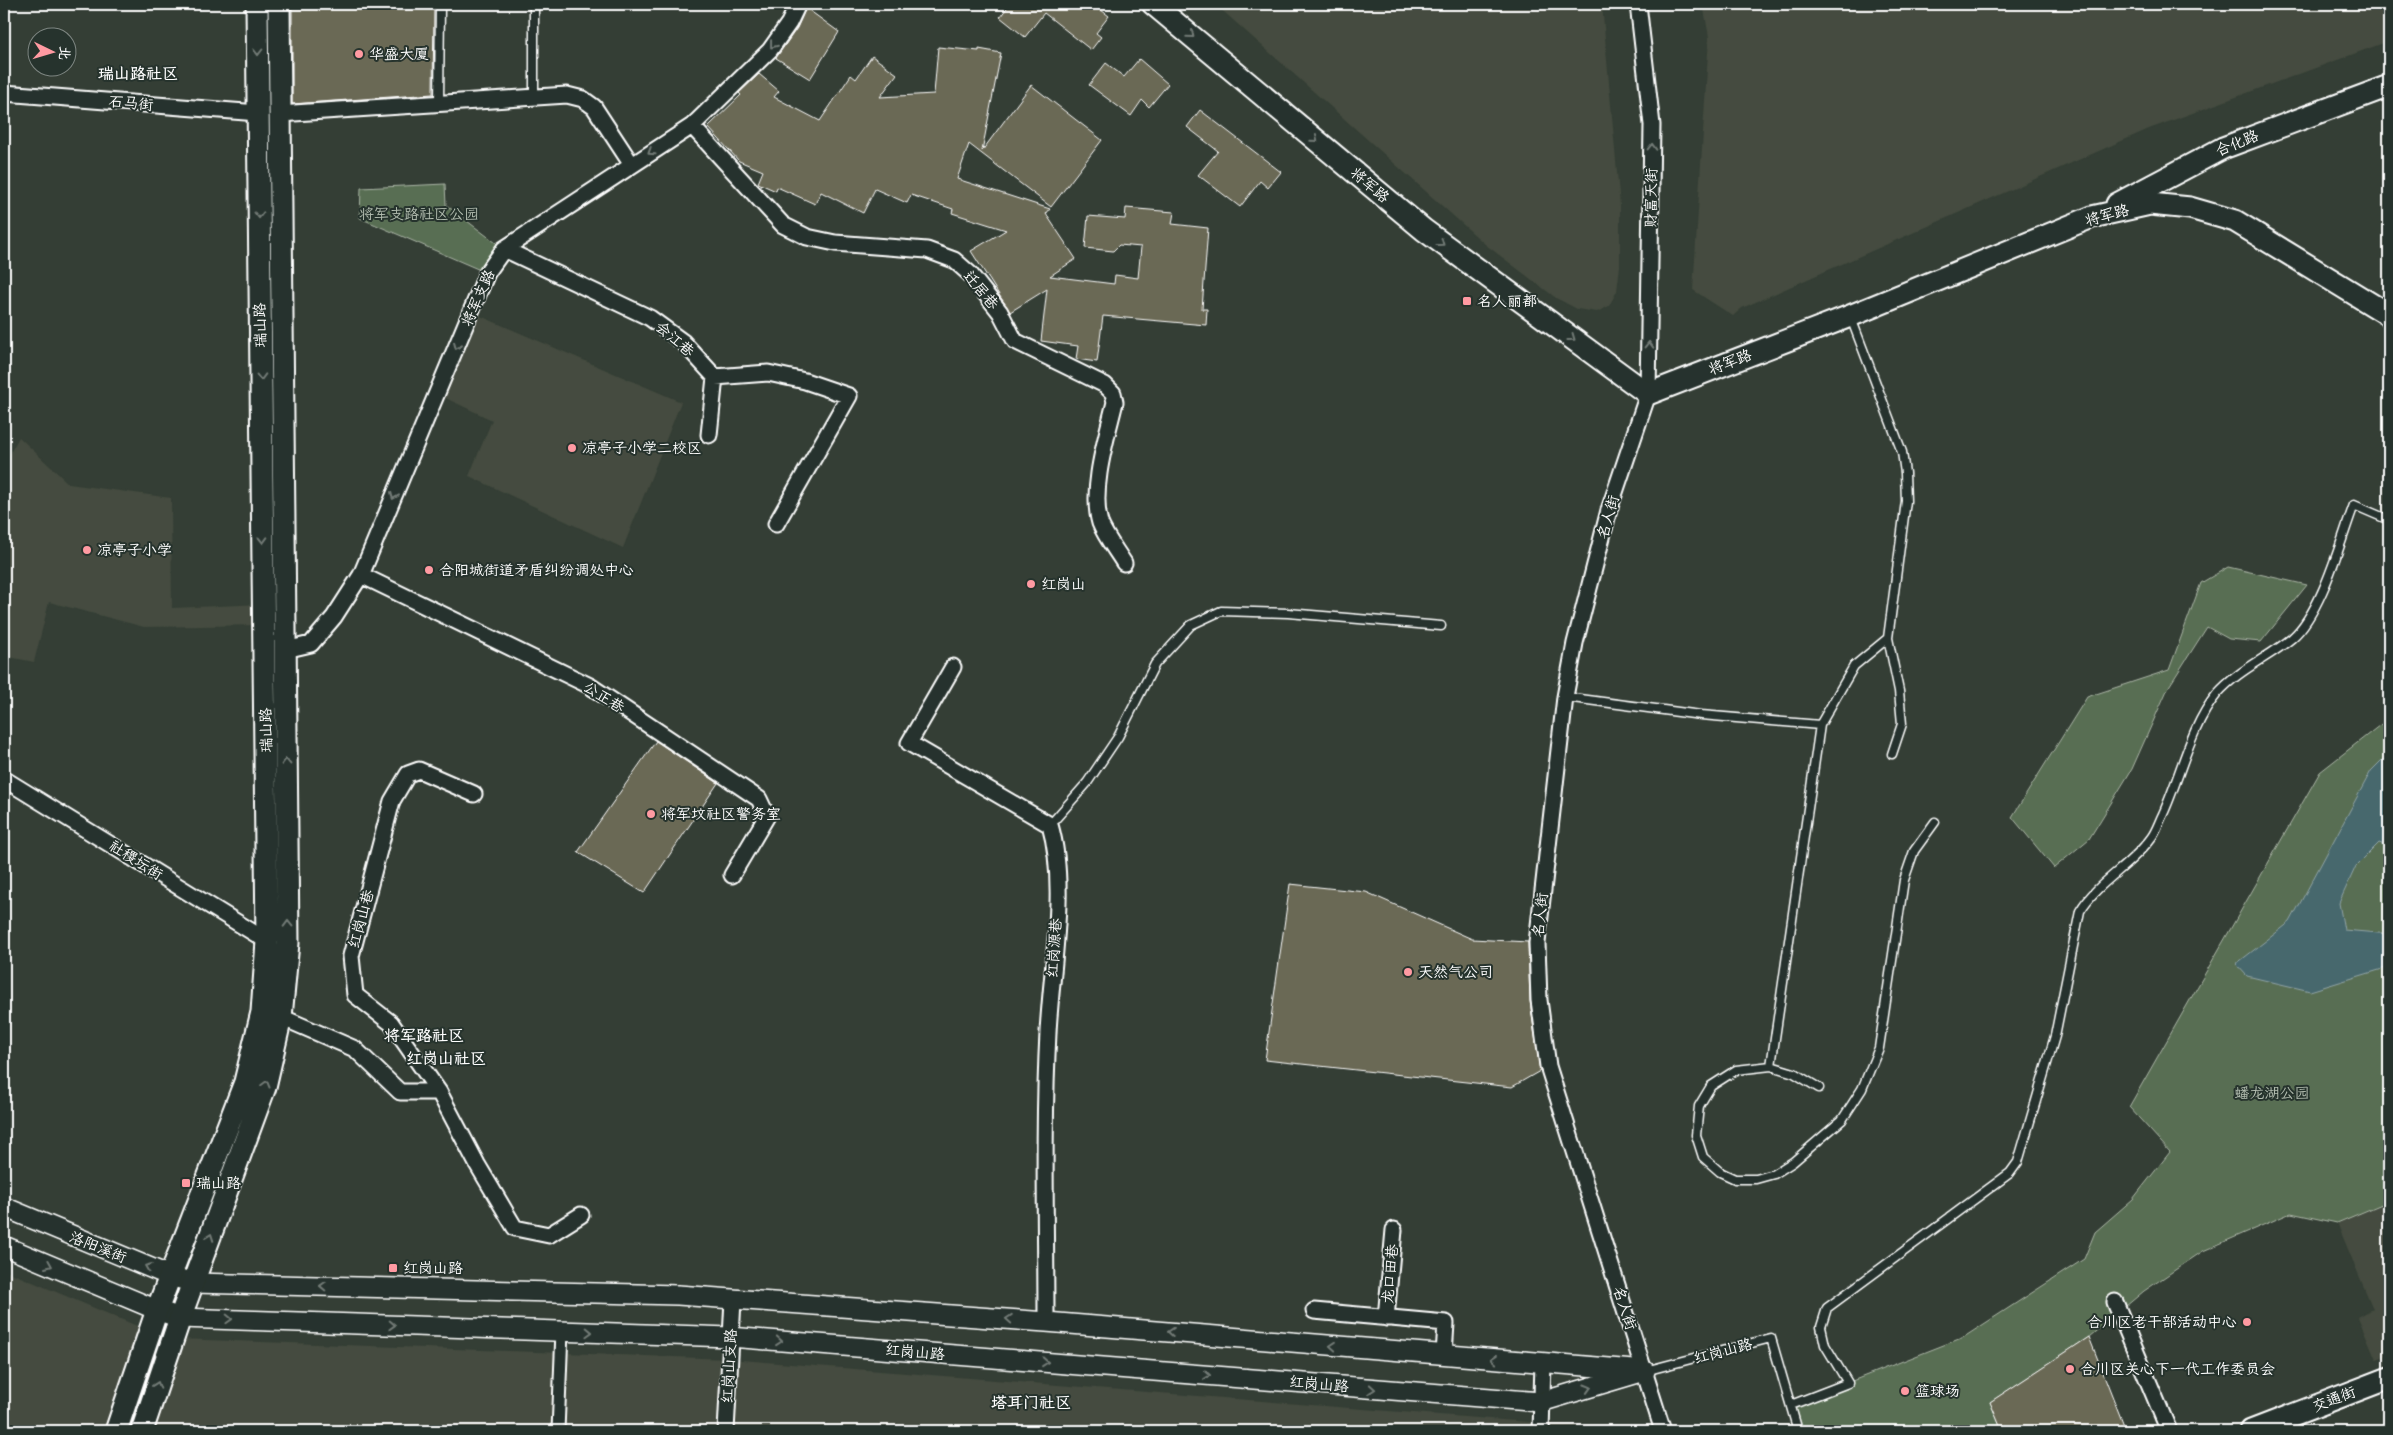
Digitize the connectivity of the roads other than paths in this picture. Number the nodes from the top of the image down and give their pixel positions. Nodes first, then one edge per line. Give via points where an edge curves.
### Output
1 (258, 4) edge
2 (279, 4) edge
3 (440, 4) edge
4 (534, 4) edge
5 (798, 4) edge
6 (1153, 4) edge
7 (1638, 4) edge
8 (2389, 86) edge
9 (4, 93) edge
10 (534, 97) junction
11 (439, 104) junction
12 (258, 113) junction
13 (279, 114) junction
14 (692, 126) junction
15 (632, 164) junction
16 (2092, 217) junction
17 (504, 249) junction
18 (2389, 315) edge
19 (1850, 316) junction
20 (715, 377) junction
21 (1648, 394) junction
22 (709, 436) dead end
23 (2389, 520) edge
24 (776, 524) dead end
25 (1124, 563) dead end
26 (361, 575) junction
27 (1441, 626) dead end
28 (1888, 638) junction
29 (285, 650) junction
30 (953, 667) dead end
31 (1565, 697) junction
32 (1820, 725) junction
33 (1892, 754) dead end
34 (4, 779) edge
35 (474, 794) dead end
36 (1935, 822) dead end
37 (1050, 825) junction
38 (732, 875) dead end
39 (268, 941) junction
40 (281, 1017) junction
41 (1771, 1066) junction
42 (1818, 1088) dead end
43 (438, 1092) junction
44 (4, 1208) edge
45 (582, 1215) dead end
46 (1394, 1230) dead end
47 (4, 1246) edge
48 (170, 1276) junction
49 (194, 1283) junction
50 (733, 1300) junction
51 (2115, 1302) dead end
52 (157, 1310) junction
53 (1314, 1311) dead end
54 (180, 1318) junction
55 (1386, 1318) junction
56 (1046, 1322) junction
57 (562, 1331) junction
58 (730, 1337) junction
59 (1444, 1355) junction
60 (1543, 1363) junction
61 (1645, 1371) junction
62 (2389, 1378) edge
63 (1541, 1402) junction
64 (1791, 1405) junction
65 (116, 1431) edge
66 (142, 1431) edge
67 (558, 1431) edge
68 (726, 1431) edge
69 (1541, 1431) edge
70 (1663, 1431) edge
71 (1798, 1431) edge
72 (2169, 1431) edge
73 (2252, 1431) edge

1 -> 12 main road, 瑞山路
2 - 13 main road, 瑞山路
3 - 11 lane
4 - 10 lane
5 -> 14 street, 将军支路 via 770,50
6 -> 21 main road, 将军路 via 1424,230
21 -> 7 street, 财富天街 via 1652,125
8 - 16 main road, 合化路 via 2223,148
9 - 12 street, 石马街
10 - 11 street
10 - 15 street via 567,95 583,99 594,107
11 - 13 street
12 -> 39 main road, 瑞山路
13 - 29 main road, 瑞山路
14 -> 15 street, 将军支路
14 - 25 street, 迁居巷 via 783,225 807,237 836,243 927,250 954,260 970,274 1000,312 1015,341 1105,385 1113,393 1115,402 1097,503 1100,524
15 - 17 street, 将军支路
16 - 18 main road, 将军路 via 2150,204 2190,208 2235,221
16 - 19 main road, 将军路
17 - 20 street, 会江巷 via 650,318 683,342
17 -> 26 street, 将军支路 via 488,273
19 - 21 main road, 将军路
19 - 28 lane via 1902,452 1905,474 1906,502
20 - 22 street
20 - 24 street via 768,373 849,396
21 - 31 street, 名人街 via 1609,510 1575,643
23 - 64 lane via 2354,505 2311,613 2294,636 2238,674 2216,695 2200,723 2152,838 2129,863 2088,897 2080,910 2055,1036 2018,1162 2010,1173 1827,1308 1821,1327 1825,1345 1848,1383
26 - 29 street, 将军支路 via 334,617 311,644
26 - 38 street, 公正巷 via 590,686 759,799 767,816
27 - 37 lane via 1288,613 1221,611 1191,625 1155,664 1118,737 1087,783
28 - 32 lane via 1854,666
28 - 33 lane via 1902,724
40 -> 29 main road, 瑞山路 via 288,943
30 - 37 street via 908,743
31 - 32 lane via 1701,715
31 - 61 street, 名人街 via 1537,943 1538,1000 1548,1066
32 - 41 lane
34 - 39 street, 社稷坛街
35 - 43 street, 红岗山巷 via 419,770 408,774 392,802 351,956 355,995 391,1023
36 - 41 lane via 1914,851 1904,880 1879,1048 1862,1089 1842,1120 1793,1162 1774,1174 1756,1179 1735,1179 1720,1172 1703,1157 1696,1135 1699,1106 1711,1086 1736,1070
37 - 56 street, 红岗源巷 via 1056,849 1058,893 1045,1106
39 - 48 main road, 瑞山路 via 262,1012 246,1082
40 - 43 street via 355,1050 400,1092
49 -> 40 main road, 瑞山路 via 266,1087
41 - 42 lane via 1794,1073
43 - 45 street, 红岗山巷 via 515,1228 549,1235
48 -> 44 street, 洛阳溪街
46 - 55 street, 龙口田巷
47 -> 52 street
48 - 49 street, 洛阳溪街
48 - 52 main road, 瑞山路
50 -> 49 street, 红岗山路 via 678,1295
49 - 54 main road, 瑞山路
56 -> 50 street, 红岗山路
50 - 58 street, 红岗山支路
51 - 72 street
52 - 54 street
52 - 65 main road, 瑞山路
53 - 55 street, 龙口田巷
54 -> 57 street, 红岗山路
66 -> 54 main road, 瑞山路
55 - 59 street, 龙口田巷 via 1446,1323
59 -> 56 street, 红岗山路
57 -> 58 street, 红岗山路
57 - 67 street
58 -> 63 street, 红岗山路
58 - 68 street, 红岗山支路
60 -> 59 street, 红岗山路
60 - 61 street, 红岗山路
60 - 63 street
63 -> 61 street, 红岗山路
61 - 64 lane, 红岗山路 via 1771,1338
61 - 70 street, 名人街
62 - 73 main road, 交通街
63 - 69 street
64 - 71 lane

